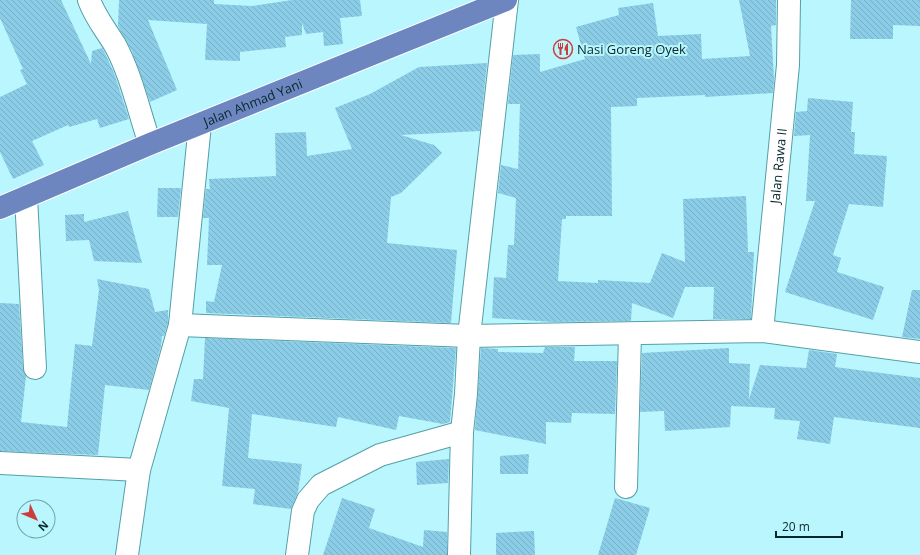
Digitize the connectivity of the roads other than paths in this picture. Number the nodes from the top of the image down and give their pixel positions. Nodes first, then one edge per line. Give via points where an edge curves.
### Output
1 (89, 0) edge
2 (506, 0) edge
3 (789, 0) edge
4 (200, 124) junction
5 (150, 144) junction
6 (26, 197) junction
7 (0, 208) edge
8 (180, 325) junction
9 (762, 331) junction
10 (630, 334) junction
11 (469, 336) junction
12 (920, 352) edge
13 (35, 368) dead end
14 (462, 432) junction
15 (0, 463) edge
16 (139, 470) junction
17 (626, 487) dead end
18 (127, 555) edge
19 (297, 555) edge
20 (459, 555) edge

1 - 5 street via 94,14 115,45
2 - 4 highway, Jalan Ahmad Yani
2 - 11 street
3 - 9 street, Jalan Rawa II via 788,65
4 - 5 highway, Jalan Ahmad Yani
4 - 8 street
5 - 6 highway, Jalan Ahmad Yani
6 - 7 highway, Jalan Ahmad Yani
6 - 13 street
8 - 11 street
8 - 16 street
9 - 10 street
9 - 12 street
10 - 11 street
10 - 17 street
11 - 14 street
14 - 19 street via 380,454 321,485 308,500 303,511
14 - 20 street
15 - 16 street
16 - 18 street

